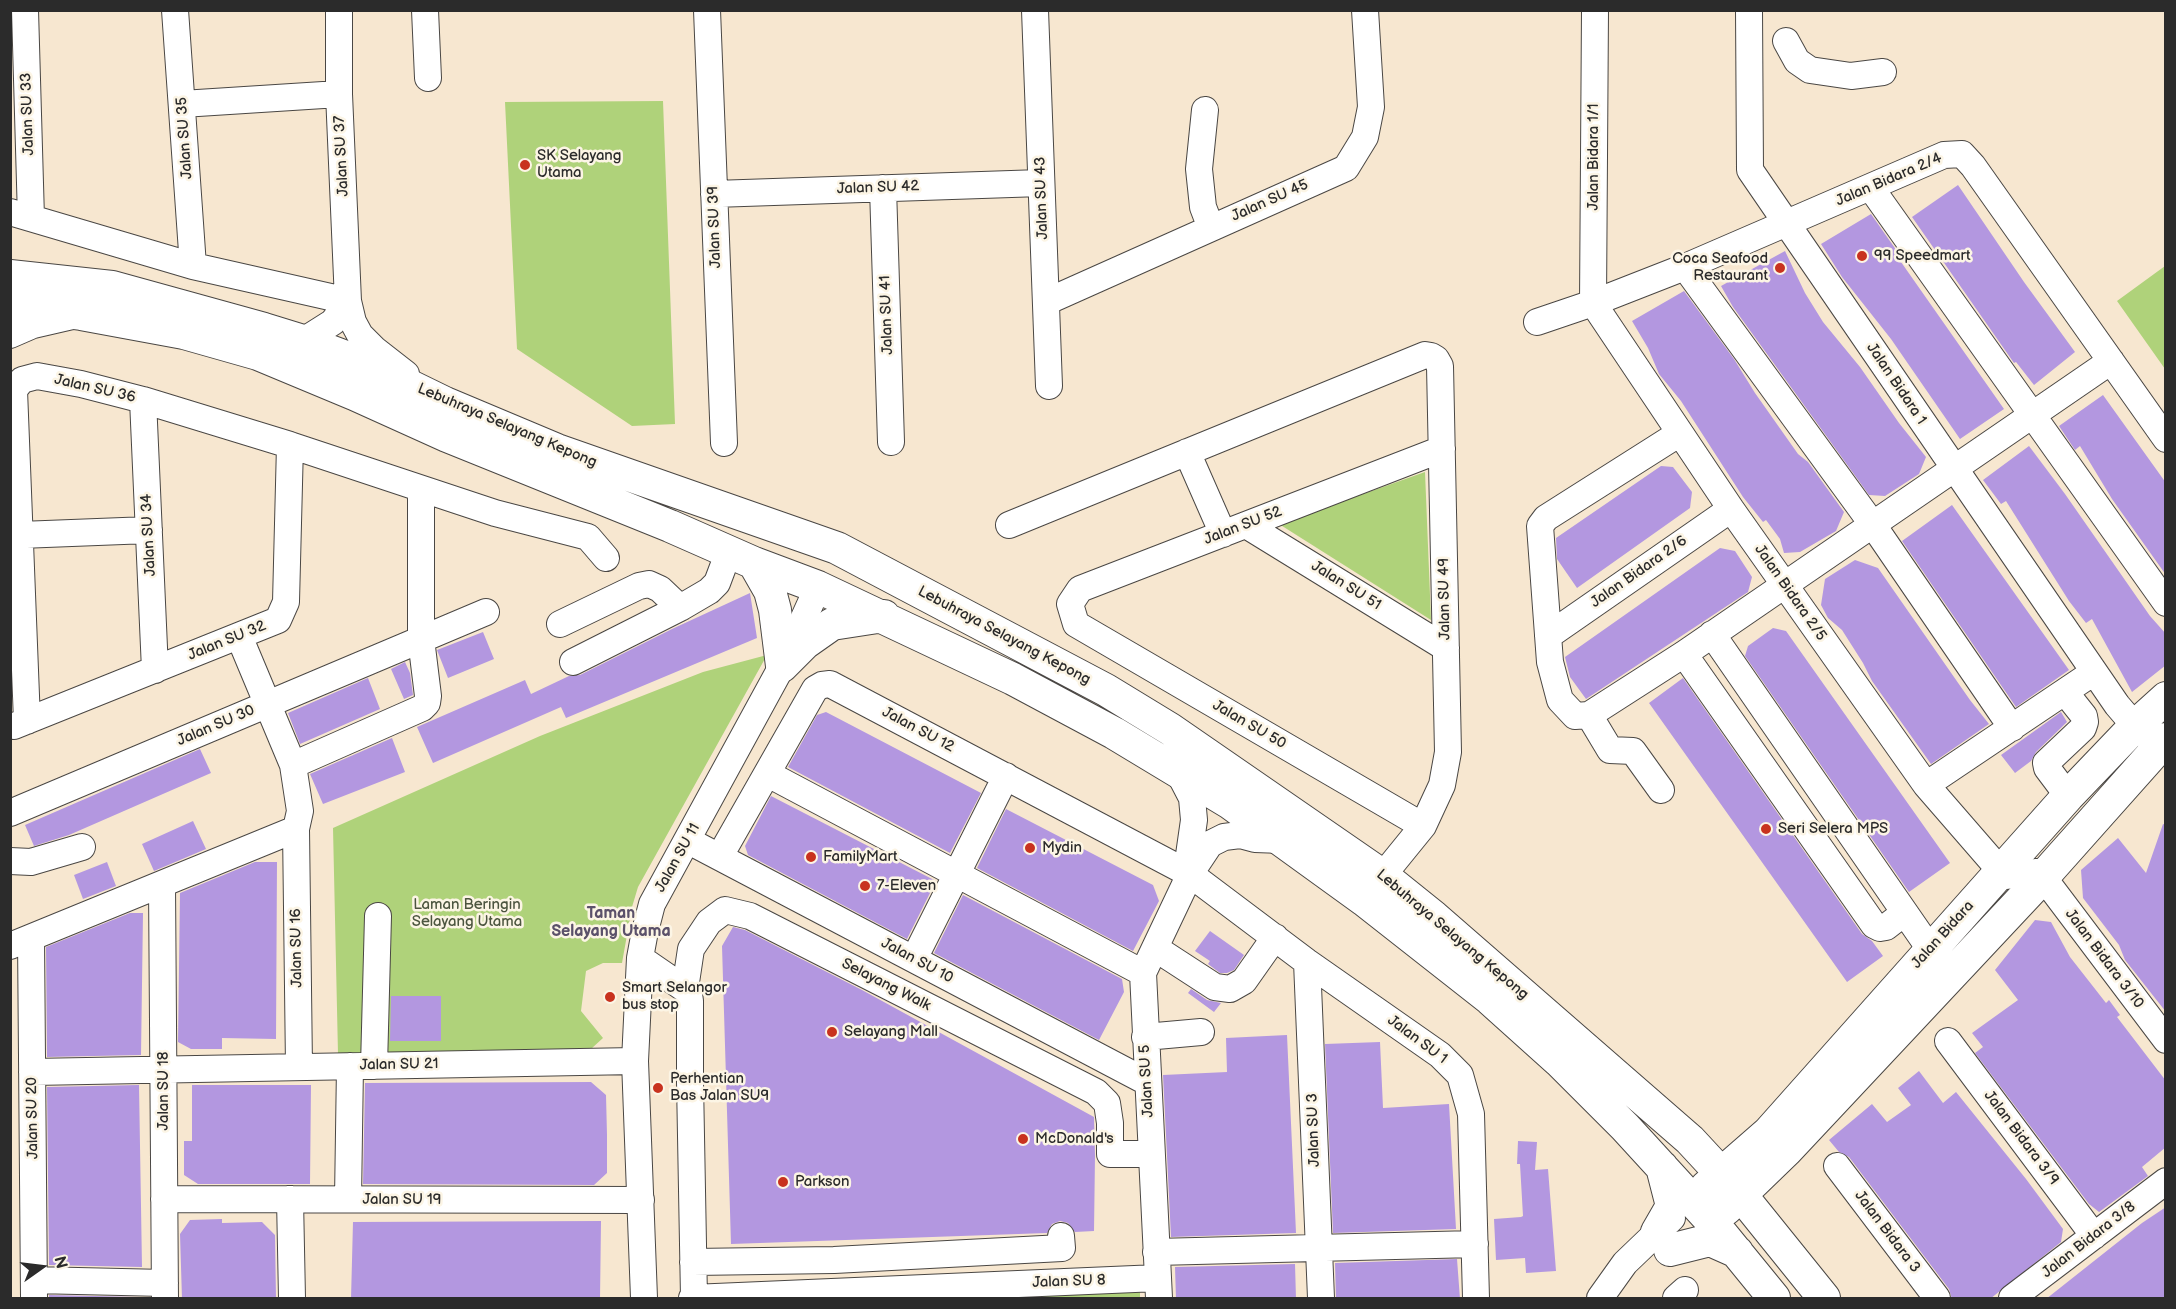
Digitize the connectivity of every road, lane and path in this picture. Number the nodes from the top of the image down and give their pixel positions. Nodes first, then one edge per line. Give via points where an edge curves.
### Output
1 (25, 10) edge
2 (175, 10) edge
3 (339, 10) edge
4 (425, 10) edge
5 (706, 10) edge
6 (1035, 10) edge
7 (1365, 10) edge
8 (1594, 10) edge
9 (1749, 10) edge
10 (1749, 46) junction
11 (1883, 72) dead end
12 (428, 78) dead end
13 (339, 94) junction
14 (182, 104) junction
15 (1205, 110) dead end
16 (1041, 183) junction
17 (883, 188) junction
18 (1871, 188) junction
19 (714, 194) junction
20 (21, 215) edge
21 (1787, 224) junction
22 (1211, 228) junction
23 (193, 266) junction
24 (1685, 267) junction
25 (10, 276) edge
26 (348, 301) junction
27 (1046, 302) junction
28 (1593, 303) junction
29 (10, 305) edge
30 (81, 314) junction
31 (1537, 321) dead end
32 (10, 335) edge
33 (303, 341) junction
34 (2111, 361) junction
35 (1048, 386) dead end
36 (143, 400) junction
37 (445, 403) junction
38 (2031, 416) junction
39 (1680, 433) junction
40 (2166, 439) edge
41 (891, 442) dead end
42 (724, 443) dead end
43 (290, 445) junction
44 (1442, 449) junction
45 (1187, 452) junction
46 (590, 461) junction
47 (1954, 469) junction
48 (420, 490) junction
49 (1731, 509) junction
50 (1009, 525) dead end
51 (1873, 525) junction
52 (1235, 529) junction
53 (149, 530) junction
54 (20, 535) junction
55 (741, 557) junction
56 (606, 558) dead end
57 (1784, 585) junction
58 (818, 587) junction
59 (936, 600) junction
60 (2166, 603) edge
61 (680, 608) junction
62 (486, 612) dead end
63 (884, 616) junction
64 (560, 624) dead end
65 (1076, 624) joint
66 (1712, 634) junction
67 (239, 636) junction
68 (1548, 636) junction
69 (421, 639) junction
70 (1446, 648) junction
71 (1684, 654) junction
72 (573, 662) dead end
73 (782, 666) junction
74 (155, 670) junction
75 (2094, 672) junction
76 (2065, 692) junction
77 (2166, 698) edge
78 (267, 704) junction
79 (1589, 715) junction
80 (19, 724) edge
81 (2012, 728) junction
82 (2156, 740) edge
83 (293, 765) junction
84 (1178, 771) junction
85 (768, 774) junction
86 (1006, 776) junction
87 (1926, 785) junction
88 (1660, 790) dead end
89 (2068, 796) junction
90 (10, 813) edge
91 (1423, 826) junction
92 (296, 829) junction
93 (687, 840) junction
94 (1282, 840) junction
95 (82, 847) dead end
96 (720, 856) junction
97 (10, 861) edge
98 (2000, 872) junction
99 (957, 874) junction
100 (1190, 874) junction
101 (2043, 877) junction
102 (162, 884) junction
103 (1373, 888) junction
104 (1904, 913) junction
105 (378, 916) dead end
106 (1275, 938) junction
107 (21, 942) edge
108 (1155, 948) junction
109 (1930, 950) junction
110 (640, 958) junction
111 (914, 959) junction
112 (1307, 962) junction
113 (1143, 973) junction
114 (685, 989) junction
115 (1201, 1032) dead end
116 (1145, 1037) junction
117 (2166, 1040) edge
118 (1948, 1041) dead end
119 (635, 1061) junction
120 (362, 1066) junction
121 (299, 1067) junction
122 (163, 1070) junction
123 (32, 1072) junction
124 (1147, 1082) junction
125 (1690, 1140) junction
126 (1778, 1141) junction
127 (1151, 1154) junction
128 (1661, 1166) junction
129 (1837, 1166) dead end
130 (2166, 1180) edge
131 (1732, 1184) junction
132 (164, 1199) junction
133 (290, 1199) junction
134 (348, 1199) junction
135 (641, 1200) junction
136 (1702, 1210) junction
137 (1061, 1236) dead end
138 (2094, 1236) junction
139 (1663, 1241) junction
140 (1779, 1241) junction
141 (1475, 1244) junction
142 (1319, 1248) junction
143 (1156, 1252) junction
144 (1737, 1252) junction
145 (701, 1262) junction
146 (1158, 1288) edge
147 (34, 1289) edge
148 (165, 1291) edge
149 (849, 1295) edge
150 (693, 1298) edge
151 (292, 1299) edge
152 (644, 1299) edge
153 (1321, 1299) edge
154 (1476, 1299) edge
155 (1774, 1299) edge
156 (1824, 1299) edge
157 (1938, 1299) edge
158 (2012, 1299) edge

1 - 20 street, Jalan SU 33
2 - 14 street, Jalan SU 35
3 - 13 street, Jalan SU 37
4 - 12 street
5 - 19 street, Jalan SU 39
6 - 16 street, Jalan SU 43
7 - 22 street, Jalan SU 45 via 1371,107 1365,137 1346,168
8 - 28 street, Jalan Bidara 1/1
9 - 10 street, Jalan Bidara 1
10 - 11 street via 1793,40 1797,62 1810,70 1851,76
10 - 21 street, Jalan Bidara 1 via 1750,170
13 - 14 street
13 - 26 street, Jalan SU 37
14 - 23 street, Jalan SU 35
15 - 22 street via 1199,169 1203,207
16 - 17 street, Jalan SU 42
16 - 27 street, Jalan SU 43
17 - 19 street, Jalan SU 42
17 - 41 street, Jalan SU 41
18 - 21 street, Jalan Bidara 2/4
18 - 34 street, Jalan Bidara 2/4 via 1944,155 1962,154
18 - 38 street
19 - 42 street, Jalan SU 39
20 - 23 street
21 - 24 street, Jalan Bidara 2/4
21 - 47 street, Jalan Bidara 1
22 - 27 street, Jalan SU 45
23 - 26 street
24 - 28 street, Jalan Bidara 2/4
24 - 51 street
25 - 33 main road, Lebuhraya Selayang Kepong via 112,287
26 - 33 street via 333,322
26 - 37 street, Jalan SU 37 via 360,335
27 - 35 street, Jalan SU 43
28 - 31 street, Jalan Bidara 2/4
28 - 39 street, Jalan Bidara 2/5
29 - 30 main road, Lebuhraya Selayang Kepong
30 - 32 street via 33,325
30 - 55 main road, Lebuhraya Selayang Kepong via 184,333 258,354
33 - 37 main road, Lebuhraya Selayang Kepong via 367,365
34 - 38 street
34 - 40 street, Jalan Bidara 2/4
36 - 43 street, Jalan SU 36
36 - 53 street, Jalan SU 34
36 - 54 street, Jalan SU 36 via 37,376 22,380 14,390
37 - 46 main road, Lebuhraya Selayang Kepong
38 - 47 street
38 - 60 street
39 - 49 street, Jalan Bidara 2/5
39 - 68 street via 1546,518 1540,526
43 - 48 street, Jalan SU 36
43 - 67 street, Jalan SU 32 via 286,602 278,620
44 - 45 street, Jalan SU 49 via 1440,366 1436,359 1425,355
44 - 52 street, Jalan SU 52
44 - 70 street, Jalan SU 49
45 - 50 street
45 - 52 street
46 - 58 main road via 798,556 811,568
46 - 59 main road, Lebuhraya Selayang Kepong via 837,548
47 - 51 street
47 - 75 street, Jalan Bidara 1
48 - 56 street, Jalan SU 36 via 588,537
48 - 69 street
49 - 57 street, Jalan Bidara 2/5
49 - 68 street, Jalan Bidara 2/6
51 - 57 street
51 - 81 street
52 - 65 street, Jalan SU 52 via 1080,589 1070,604
52 - 70 street, Jalan SU 51
53 - 54 street
53 - 74 street, Jalan SU 34
54 - 80 street, Jalan SU 36
55 - 58 main road, Lebuhraya Selayang Kepong
55 - 61 street via 701,597
55 - 73 main road via 770,591
57 - 66 street
57 - 87 street, Jalan Bidara 2/5
58 - 59 main road via 856,582 917,599
58 - 63 main road, Lebuhraya Selayang Kepong
58 - 73 street, Jalan SU 11
59 - 103 main road, Lebuhraya Selayang Kepong via 1106,690 1161,724
61 - 64 street via 649,584
61 - 72 street
62 - 69 street, Jalan SU 30
63 - 73 main road via 832,624
63 - 84 main road, Lebuhraya Selayang Kepong via 1013,679
65 - 91 street, Jalan SU 50
66 - 71 street
66 - 104 street
67 - 74 street, Jalan SU 32
67 - 78 street, Jalan SU 16
68 - 79 street via 1560,700 1575,716
69 - 78 street, Jalan SU 30
69 - 83 street via 427,704
70 - 91 street, Jalan SU 49 via 1448,752 1442,785
71 - 79 street
71 - 104 street via 1874,925 1886,927
73 - 93 street, Jalan SU 11
74 - 80 street, Jalan SU 32
75 - 76 street
75 - 82 street, Jalan Bidara 1 via 2116,705
76 - 81 street
76 - 89 street via 2085,722 2046,763
77 - 82 main road, Jalan Bidara
78 - 83 street, Jalan SU 16
78 - 90 street, Jalan SU 30
79 - 88 street via 1610,750 1633,751
81 - 87 street
82 - 89 main road, Jalan Bidara
82 - 101 main road, Jalan Bidara
83 - 92 street, Jalan SU 16 via 300,811
84 - 94 main road, Lebuhraya Selayang Kepong
84 - 100 street, Jalan SU 5 via 1192,798
85 - 86 street, Jalan SU 12 via 815,690 830,684
85 - 96 street, Jalan SU 12
85 - 99 street
86 - 99 street
86 - 100 street, Jalan SU 12
87 - 98 street, Jalan Bidara 2/5
89 - 98 main road, Jalan Bidara
91 - 103 street, Jalan SU 49
92 - 102 street
92 - 121 street, Jalan SU 16
93 - 96 street, Jalan SU 10
93 - 110 street, Jalan SU 11 via 652,904
94 - 100 street, Jalan SU 5 via 1224,837 1210,844
94 - 103 main road, Lebuhraya Selayang Kepong
95 - 97 street via 31,862
96 - 111 street, Jalan SU 10
98 - 101 street via 2013,876 2037,872
98 - 109 main road, Jalan Bidara
99 - 111 street
99 - 113 street
100 - 106 street, Jalan SU 1
100 - 108 street, Jalan SU 5
101 - 117 street, Jalan Bidara 3/10
101 - 126 main road, Jalan Bidara
102 - 107 street
102 - 122 street, Jalan SU 18
103 - 125 main road, Lebuhraya Selayang Kepong via 1434,917
103 - 128 main road, Lebuhraya Selayang Kepong via 1559,1061
104 - 109 street
105 - 120 street
106 - 108 street via 1244,981 1230,989 1215,987
106 - 112 street, Jalan SU 1
107 - 123 street, Jalan SU 20
108 - 113 street, Jalan SU 5
109 - 126 main road, Jalan Bidara
110 - 114 street
110 - 119 street, Jalan SU 11
111 - 124 street, Jalan SU 10
112 - 141 street, Jalan SU 1 via 1440,1055 1460,1075 1471,1114
112 - 142 street, Jalan SU 3
113 - 116 street, Jalan SU 5
114 - 127 street, Selayang Walk via 691,949 710,922 725,910 750,915 1096,1092 1107,1103 1110,1154
114 - 145 street via 690,1001
115 - 116 street
116 - 124 street, Jalan SU 5
118 - 138 street, Jalan Bidara 3/9
119 - 120 street, Jalan SU 21
119 - 135 street, Jalan SU 11
120 - 121 street, Jalan SU 21
120 - 134 street
121 - 122 street, Jalan SU 21
122 - 123 street, Jalan SU 21
122 - 132 street, Jalan SU 18
123 - 147 street, Jalan SU 20
124 - 127 street, Jalan SU 5
125 - 126 main road via 1726,1146
125 - 131 main road, Lebuhraya Selayang Kepong
126 - 131 main road, Jalan Bidara
126 - 140 main road via 1768,1192
127 - 143 street, Jalan SU 5
128 - 136 main road, Lebuhraya Selayang Kepong
128 - 139 main road via 1672,1206
129 - 157 street, Jalan Bidara 3
130 - 138 street, Jalan Bidara 3/8
131 - 136 main road, Jalan Bidara
131 - 140 main road, Lebuhraya Selayang Kepong
132 - 133 street, Jalan SU 19
132 - 148 street, Jalan SU 18
133 - 134 street, Jalan SU 19
133 - 151 street
134 - 135 street, Jalan SU 19
135 - 152 street, Jalan SU 11
136 - 139 street
136 - 144 main road, Lebuhraya Selayang Kepong
137 - 145 street via 1062,1248 834,1260
138 - 158 street, Jalan Bidara 3/8
139 - 144 main road via 1710,1240
140 - 156 main road, Lebuhraya Selayang Kepong
141 - 142 street
141 - 154 street, Jalan SU 1
142 - 143 street
142 - 153 street, Jalan SU 3
143 - 146 street, Jalan SU 5
144 - 155 main road, Lebuhraya Selayang Kepong
145 - 150 street
146 - 149 street, Jalan SU 8
147 - 148 street
149 - 150 street, Jalan SU 8

